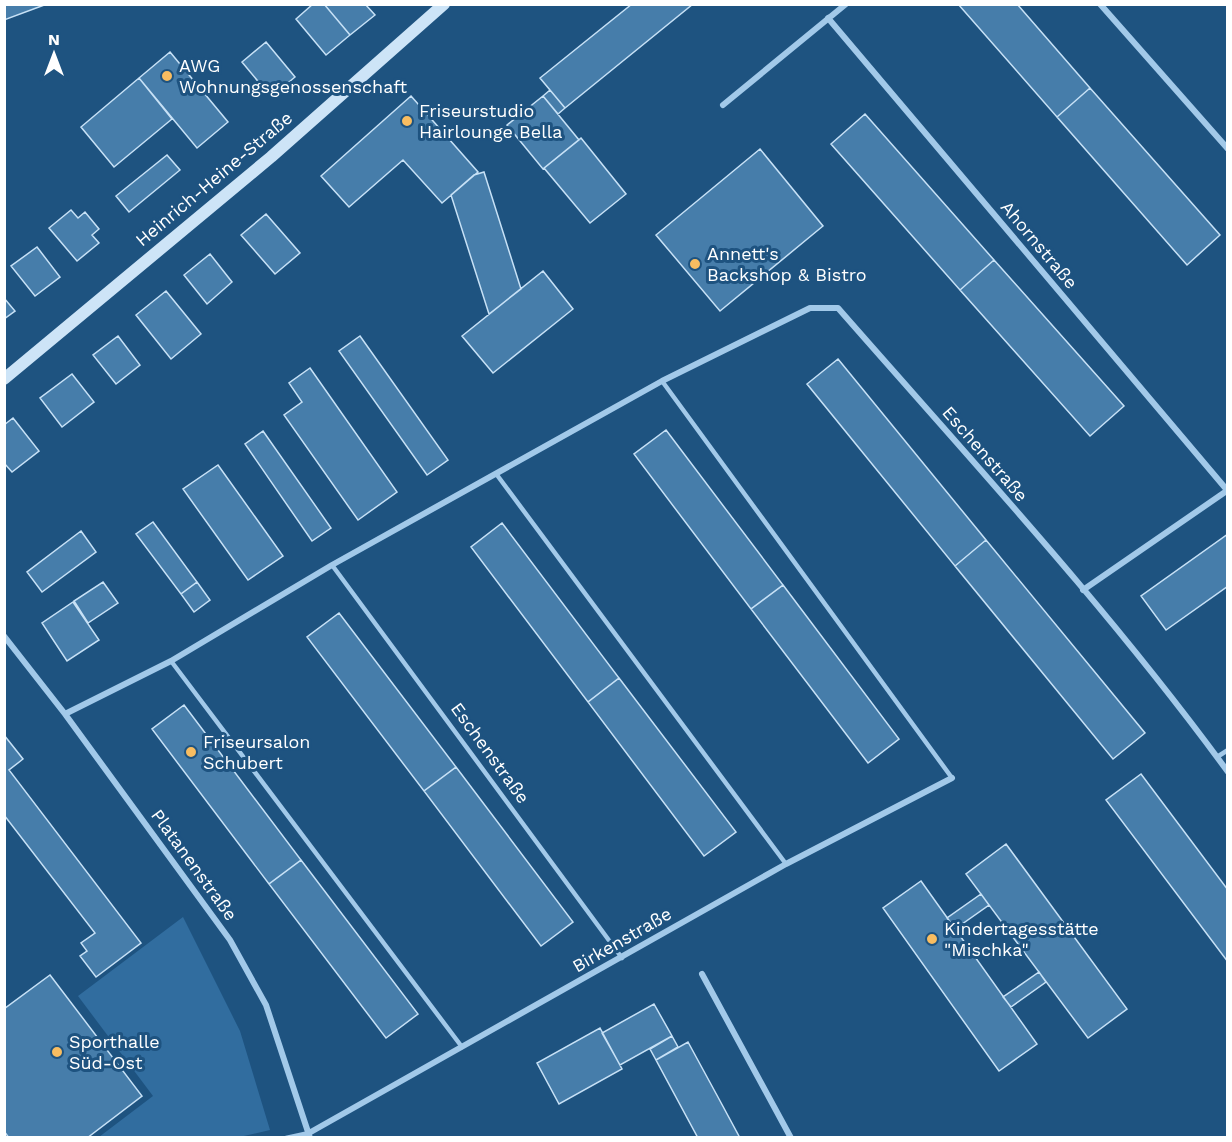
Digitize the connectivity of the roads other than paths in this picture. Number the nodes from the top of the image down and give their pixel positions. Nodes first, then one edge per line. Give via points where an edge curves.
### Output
1 (444, 4) edge
2 (846, 4) edge
3 (1100, 4) edge
4 (828, 18) junction
5 (723, 105) dead end
6 (1227, 149) edge
7 (4, 379) edge
8 (662, 381) junction
9 (496, 475) junction
10 (1227, 490) edge
11 (332, 565) junction
12 (1083, 590) junction
13 (4, 636) edge
14 (171, 661) junction
15 (65, 714) junction
16 (1227, 750) edge
17 (1217, 757) junction
18 (1227, 772) edge
19 (952, 778) joint
20 (786, 864) junction
21 (622, 958) junction
22 (702, 974) dead end
23 (462, 1047) junction
24 (310, 1135) edge
25 (286, 1137) edge
26 (791, 1137) edge

1 - 7 street, Heinrich-Heine-Straße via 271,157
2 - 4 street
3 - 6 street
4 - 5 street
4 - 10 street, Ahornstraße
8 - 9 street, Eschenstraße
8 - 12 street, Eschenstraße via 810,308 838,308
8 - 19 lane
9 - 11 street, Eschenstraße
9 - 20 lane
10 - 12 street, Ahornstraße
11 - 14 street, Eschenstraße
11 - 21 lane, Eschenstraße
12 - 17 street, Eschenstraße
13 - 15 street, Platanenstraße
14 - 15 street, Eschenstraße
14 - 23 lane
15 - 24 street, Platanenstraße via 230,940 266,1005
16 - 17 lane
17 - 18 street, Eschenstraße
19 - 20 street, Birkenstraße
20 - 21 street, Birkenstraße
21 - 23 street, Birkenstraße
22 - 26 street
23 - 24 street, Birkenstraße
24 - 25 lane

